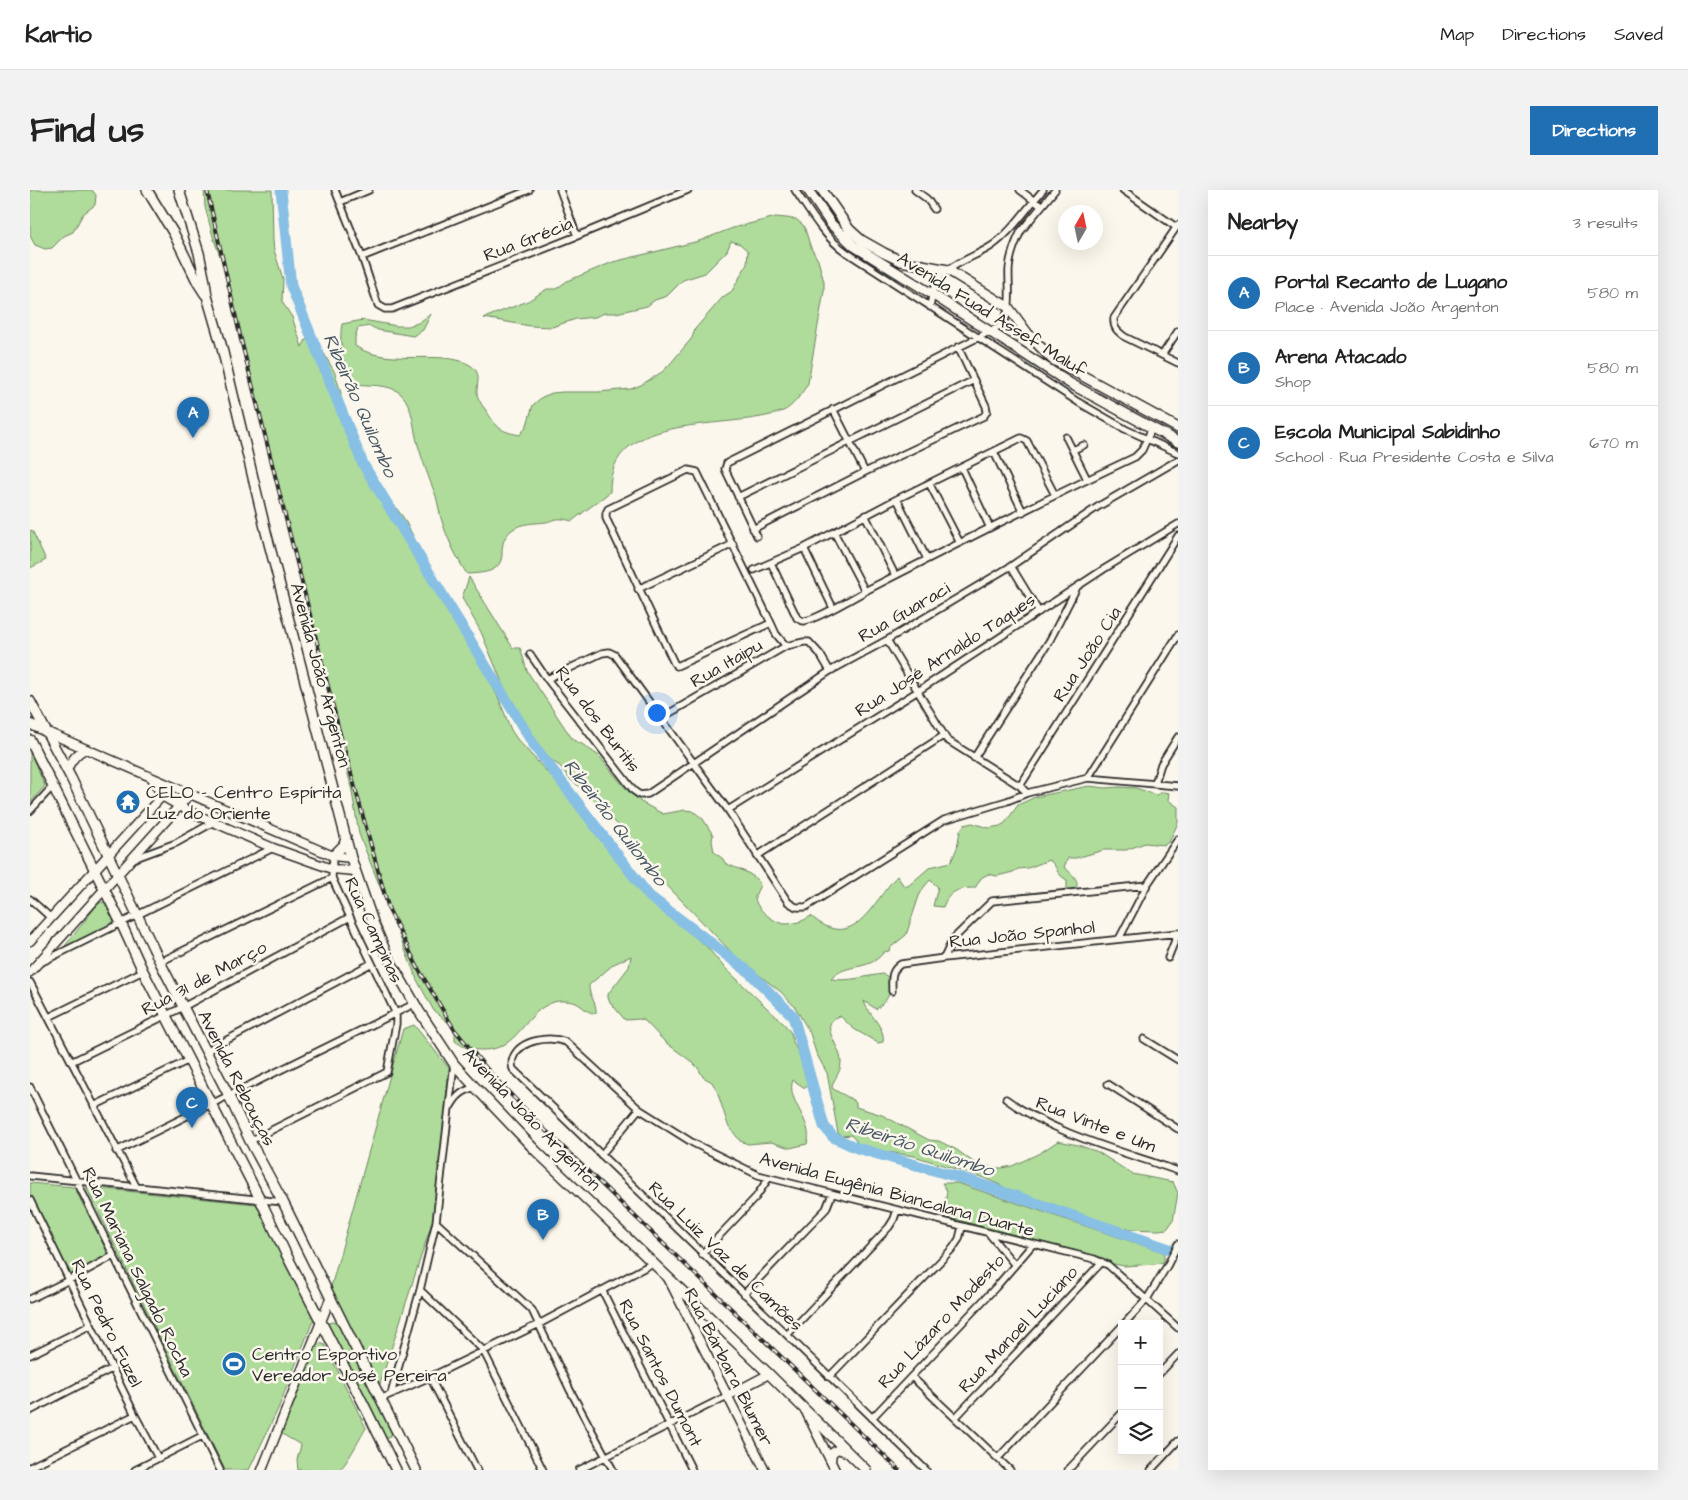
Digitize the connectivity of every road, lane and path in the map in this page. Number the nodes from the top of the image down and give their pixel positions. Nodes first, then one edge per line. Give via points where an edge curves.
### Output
1 (147, 190) edge
2 (179, 190) edge
3 (335, 190) edge
4 (369, 190) edge
5 (529, 190) edge
6 (560, 190) edge
7 (688, 190) edge
8 (795, 190) edge
9 (808, 190) edge
10 (822, 190) edge
11 (916, 190) edge
12 (1020, 190) edge
13 (1043, 190) edge
14 (1055, 190) edge
15 (1123, 190) edge
16 (1034, 200) junction
17 (340, 202) junction
18 (1041, 206) junction
19 (934, 209) dead end
20 (1177, 226) edge
21 (1008, 232) junction
22 (577, 236) junction
23 (1017, 238) junction
24 (362, 257) junction
25 (948, 270) junction
26 (932, 294) junction
27 (207, 296) junction
28 (930, 307) junction
29 (1008, 307) junction
30 (990, 331) junction
31 (1178, 331) edge
32 (976, 337) junction
33 (958, 347) junction
34 (1162, 355) junction
35 (1004, 356) junction
36 (1178, 363) edge
37 (1041, 364) junction
38 (1032, 374) junction
39 (974, 380) junction
40 (833, 409) junction
41 (1178, 428) edge
42 (1156, 431) junction
43 (1066, 437) dead end
44 (1148, 439) junction
45 (849, 441) junction
46 (1178, 442) edge
47 (1084, 445) dead end
48 (1178, 446) edge
49 (1072, 450) junction
50 (994, 452) junction
51 (1178, 453) edge
52 (1178, 460) edge
53 (962, 468) junction
54 (865, 472) junction
55 (1087, 480) junction
56 (929, 483) junction
57 (1055, 495) junction
58 (738, 496) junction
59 (897, 499) junction
60 (1023, 512) junction
61 (865, 515) junction
62 (1178, 524) edge
63 (990, 528) junction
64 (753, 529) junction
65 (834, 532) junction
66 (757, 536) dead end
67 (1178, 536) edge
68 (960, 543) junction
69 (733, 544) junction
70 (804, 548) junction
71 (927, 559) junction
72 (771, 563) junction
73 (1011, 566) junction
74 (754, 570) dead end
75 (895, 576) junction
76 (1076, 588) junction
77 (638, 590) junction
78 (865, 592) junction
79 (834, 608) junction
80 (1039, 612) junction
81 (771, 623) junction
82 (1178, 635) edge
83 (887, 640) junction
84 (786, 646) junction
85 (530, 654) dead end
86 (830, 671) junction
87 (547, 678) junction
88 (918, 691) junction
89 (30, 701) edge
90 (661, 718) junction
91 (30, 724) edge
92 (47, 732) junction
93 (943, 736) junction
94 (1178, 737) edge
95 (30, 740) edge
96 (85, 749) junction
97 (974, 758) junction
98 (694, 761) junction
99 (67, 770) junction
100 (152, 778) junction
101 (1088, 778) junction
102 (1155, 783) junction
103 (53, 786) junction
104 (1020, 786) junction
105 (1178, 786) edge
106 (172, 787) junction
107 (1026, 793) junction
108 (190, 794) junction
109 (648, 794) joint
110 (162, 796) junction
111 (178, 806) junction
112 (728, 810) junction
113 (30, 811) edge
114 (214, 822) junction
115 (346, 837) junction
116 (1178, 839) edge
117 (273, 848) junction
118 (108, 855) junction
119 (333, 856) junction
120 (757, 856) junction
121 (351, 858) junction
122 (133, 859) junction
123 (332, 869) junction
124 (94, 870) junction
125 (355, 870) junction
126 (118, 876) junction
127 (332, 878) junction
128 (1148, 885) junction
129 (105, 890) junction
130 (30, 899) edge
131 (137, 915) junction
132 (350, 917) junction
133 (51, 918) junction
134 (121, 923) junction
135 (1178, 933) edge
136 (1119, 938) junction
137 (30, 941) edge
138 (944, 958) junction
139 (1168, 958) dead end
140 (160, 962) junction
141 (372, 963) junction
142 (37, 965) junction
143 (143, 971) junction
144 (30, 972) edge
145 (30, 982) edge
146 (892, 991) dead end
147 (414, 1004) junction
148 (183, 1007) junction
149 (396, 1014) junction
150 (166, 1016) junction
151 (49, 1017) junction
152 (1144, 1039) dead end
153 (206, 1051) junction
154 (512, 1059) joint
155 (189, 1060) junction
156 (1178, 1060) edge
157 (71, 1062) junction
158 (454, 1064) junction
159 (1108, 1084) dead end
160 (30, 1087) edge
161 (474, 1087) junction
162 (228, 1094) junction
163 (1006, 1099) dead end
164 (212, 1103) junction
165 (94, 1106) junction
166 (449, 1110) junction
167 (640, 1110) junction
168 (1178, 1129) edge
169 (250, 1140) junction
170 (116, 1151) junction
171 (601, 1155) junction
172 (1178, 1171) edge
173 (30, 1176) edge
174 (768, 1179) junction
175 (76, 1181) junction
176 (136, 1186) junction
177 (832, 1194) junction
178 (260, 1199) junction
179 (30, 1200) edge
180 (283, 1202) junction
181 (897, 1210) junction
182 (436, 1222) junction
183 (962, 1227) junction
184 (990, 1234) junction
185 (1033, 1244) junction
186 (1178, 1244) edge
187 (702, 1254) junction
188 (113, 1256) junction
189 (1102, 1262) junction
190 (653, 1263) junction
191 (1014, 1264) junction
192 (667, 1277) junction
193 (69, 1280) junction
194 (420, 1290) junction
195 (602, 1290) junction
196 (744, 1294) junction
197 (30, 1299) edge
198 (330, 1299) junction
199 (1147, 1299) junction
200 (1128, 1320) edge
201 (321, 1323) junction
202 (539, 1324) junction
203 (91, 1325) junction
204 (1178, 1328) edge
205 (1118, 1330) edge
206 (787, 1335) junction
207 (483, 1350) junction
208 (1178, 1354) edge
209 (30, 1355) edge
210 (113, 1368) junction
211 (1163, 1370) edge
212 (769, 1374) junction
213 (430, 1377) junction
214 (829, 1377) junction
215 (912, 1377) junction
216 (391, 1394) junction
217 (727, 1396) junction
218 (380, 1399) junction
219 (30, 1411) edge
220 (806, 1412) junction
221 (135, 1415) junction
222 (956, 1417) junction
223 (1118, 1417) edge
224 (872, 1418) junction
225 (670, 1424) junction
226 (202, 1436) junction
227 (402, 1441) junction
228 (1178, 1441) edge
229 (386, 1449) junction
230 (846, 1452) junction
231 (606, 1457) junction
232 (158, 1458) junction
233 (998, 1458) junction
234 (831, 1461) junction
235 (30, 1467) edge
236 (135, 1470) edge
237 (220, 1470) edge
238 (262, 1470) edge
239 (396, 1470) edge
240 (416, 1470) edge
241 (477, 1470) edge
242 (543, 1470) edge
243 (579, 1470) edge
244 (613, 1470) edge
245 (692, 1470) edge
246 (765, 1470) edge
247 (835, 1470) edge
248 (866, 1470) edge
249 (926, 1470) edge
250 (1010, 1470) edge
251 (1068, 1470) edge
252 (1150, 1470) edge

1 - 27 main road, Avenida João Argenton
2 - 27 main road, Avenida João Argenton via 199,253
3 - 17 street
4 - 17 street
5 - 24 street
6 - 22 street
7 - 22 street, Rua Grécia
8 - 28 street via 837,246
9 - 26 main road, Avenida Fuad Assef Maluf via 831,224 854,246
10 - 25 main road, Avenida Fuad Assef Maluf via 861,240 901,261
11 - 19 street
12 - 16 street
13 - 16 street
14 - 18 street
15 - 20 street
16 - 18 street
16 - 21 street
17 - 24 street
18 - 23 street
20 - 34 street via 1114,318 1117,331
21 - 23 street
21 - 25 street via 980,254
22 - 24 street, Rua Grécia via 392,309 378,305
23 - 29 street via 1009,268
25 - 26 street via 937,281
25 - 29 main road, Avenida Fuad Assef Maluf
26 - 28 street
26 - 30 main road, Avenida Fuad Assef Maluf
27 - 115 main road, Avenida João Argenton
28 - 32 street
29 - 30 street via 1001,324
29 - 41 main road, Avenida Fuad Assef Maluf via 1052,359
30 - 32 street
30 - 35 street via 988,341
30 - 37 main road, Avenida Fuad Assef Maluf
31 - 34 street
32 - 33 street
32 - 35 street
33 - 39 street
33 - 40 street
34 - 36 street
35 - 38 street
37 - 38 street
37 - 42 main road, Avenida Fuad Assef Maluf
38 - 44 street
39 - 45 street
39 - 54 street via 986,406 984,416
40 - 45 street
40 - 58 street via 727,463 725,469
42 - 44 street
42 - 46 main road, Avenida Fuad Assef Maluf
42 - 48 main road
43 - 49 street
44 - 51 street
44 - 55 street via 1135,457
45 - 54 street
45 - 58 street
47 - 49 street
49 - 55 street
50 - 53 street
50 - 57 street via 1021,438 1027,441
50 - 60 street
52 - 73 street, Rua Guaraci via 1099,506
53 - 56 street
53 - 63 street
54 - 64 street
55 - 57 street
56 - 59 street
56 - 68 street
57 - 60 street
58 - 64 street
59 - 61 street
59 - 71 street
60 - 63 street
61 - 65 street
61 - 75 street
62 - 76 street, Rua José Arnaldo Taques
63 - 68 street
64 - 66 street
65 - 70 street
65 - 78 street
67 - 104 street, Rua João Cia
68 - 71 street
69 - 77 street
69 - 77 street via 697,472 688,470 608,509 606,513
69 - 81 street
70 - 72 street
70 - 79 street
71 - 75 street
72 - 74 street
72 - 79 street via 797,618 806,621
73 - 80 street
73 - 83 street, Rua Guaraci
75 - 78 street
76 - 80 street, Rua José Arnaldo Taques
76 - 97 street via 1050,640
77 - 81 street via 677,666
78 - 79 street
80 - 88 street, Rua José Arnaldo Taques
81 - 84 street
82 - 101 street
83 - 86 street, Rua Guaraci
83 - 88 street
84 - 86 street, Rua Itaipu via 809,642
84 - 90 street, Rua Itaipu
85 - 87 street, Rua dos Buritis
86 - 98 street, Rua Guaraci
87 - 90 street via 609,652 615,655
87 - 109 street, Rua dos Buritis via 634,791
88 - 93 street
88 - 112 street, Rua José Arnaldo Taques
89 - 92 main road, Avenida Rebouças
90 - 98 street
91 - 92 main road
92 - 96 street
92 - 99 main road, Avenida Rebouças
93 - 97 street
93 - 120 street
94 - 102 street via 1161,764
95 - 103 main road, Avenida Rebouças
96 - 99 street via 71,761
96 - 100 street
97 - 104 street
98 - 109 street, Rua Guaraci
98 - 112 street
99 - 118 main road, Avenida Rebouças
100 - 106 street
100 - 110 street
101 - 102 street
101 - 107 street
102 - 105 street
103 - 113 street
103 - 124 main road, Avenida Rebouças
104 - 107 street
106 - 108 street
106 - 110 street
107 - 120 street via 944,820 806,907 796,907 788,902
108 - 111 street
108 - 119 street
110 - 111 street
110 - 118 street
111 - 114 street
111 - 122 street
112 - 120 street
114 - 117 street
114 - 122 street via 176,843
115 - 119 main road via 344,845
115 - 121 main road, Avenida João Argenton
116 - 128 street
117 - 123 street
117 - 131 street
118 - 124 street
118 - 126 main road, Avenida Rebouças
119 - 121 street
119 - 123 street, Rua Campinas
121 - 125 main road, Avenida João Argenton
122 - 126 street
123 - 125 street
123 - 127 street, Rua Campinas
124 - 129 main road, Avenida Rebouças
124 - 133 street
125 - 147 main road, Avenida João Argenton via 388,957
126 - 129 street
126 - 131 main road, Avenida Rebouças
127 - 132 street, Rua Campinas
127 - 140 street
128 - 136 street
128 - 138 street via 992,900 953,939
129 - 134 main road, Avenida Rebouças
129 - 142 street
130 - 133 street
131 - 134 street
131 - 140 main road, Avenida Rebouças
132 - 141 street, Rua Campinas
132 - 148 street, Rua 31 de Março
133 - 137 street
134 - 142 street
134 - 143 main road, Avenida Rebouças
135 - 136 street, Rua João Spanhol
135 - 139 street
136 - 138 street, Rua João Spanhol
138 - 146 street, Rua João Spanhol via 901,964 892,974
140 - 148 main road, Avenida Rebouças
141 - 149 street, Rua Campinas
141 - 153 street
142 - 144 street
143 - 150 main road, Avenida Rebouças
143 - 151 street
145 - 151 street
147 - 149 street
147 - 158 main road, Avenida João Argenton
148 - 150 street, Rua 31 de Março
148 - 153 main road, Avenida Rebouças
149 - 162 street
149 - 169 street via 386,1072
150 - 155 main road, Avenida Rebouças
150 - 157 street, Rua 31 de Março
151 - 157 street
152 - 156 street
153 - 162 main road, Avenida Rebouças
154 - 167 street, Avenida Eugênia Biancalana Duarte via 518,1049 530,1042 551,1038 566,1042
154 - 171 street, Rua Luiz Vaz de Camões via 513,1070
155 - 164 main road, Avenida Rebouças
155 - 165 street
157 - 165 street
158 - 161 main road, Avenida João Argenton
158 - 166 street
159 - 168 street
160 - 175 street, Rua Mariana Salgado Rocha
161 - 166 street via 463,1091
161 - 190 main road, Avenida João Argenton
162 - 164 street
162 - 169 main road, Avenida Rebouças
163 - 172 street, Rua Vinte e Um via 1028,1114 1071,1133
164 - 170 street
164 - 178 main road, Avenida Rebouças
165 - 170 street
166 - 182 street
167 - 171 street
167 - 174 street, Avenida Eugênia Biancalana Duarte via 693,1143
169 - 180 main road, Avenida Rebouças
170 - 176 street
171 - 187 street, Rua Luiz Vaz de Camões
173 - 175 street
174 - 177 street, Avenida Eugênia Biancalana Duarte
174 - 187 street via 756,1197
175 - 176 street
175 - 188 street, Rua Mariana Salgado Rocha
176 - 178 street
177 - 181 street, Avenida Eugênia Biancalana Duarte
177 - 196 street via 826,1208
178 - 180 street
178 - 201 main road, Avenida Rebouças
179 - 193 street, Rua Pedro Fuzel
180 - 198 main road, Avenida Rebouças
181 - 183 street, Avenida Eugênia Biancalana Duarte
181 - 206 street via 890,1227
182 - 194 street
182 - 202 street via 532,1310
183 - 184 street, Avenida Eugênia Biancalana Duarte
183 - 214 street via 953,1248
184 - 185 street, Avenida Eugênia Biancalana Duarte
184 - 191 street
185 - 189 street, Avenida Eugênia Biancalana Duarte
185 - 191 street, Rua Lázaro Modesto
186 - 199 street
187 - 196 street, Rua Luiz Vaz de Camões
188 - 193 street
188 - 226 street, Rua Mariana Salgado Rocha
189 - 199 street, Avenida Eugênia Biancalana Duarte
189 - 222 street, Rua Manoel Luciano
190 - 192 main road, Avenida João Argenton
190 - 195 street
191 - 215 street, Rua Lázaro Modesto
192 - 212 main road, Avenida João Argenton
192 - 217 street, Rua Bárbara Blumer
193 - 197 street
193 - 203 street, Rua Pedro Fuzel
194 - 207 street
194 - 216 street
195 - 202 street
195 - 225 street, Rua Santos Dumont
196 - 206 street, Rua Luiz Vaz de Camões
198 - 201 street
198 - 218 main road, Avenida Rebouças
199 - 200 street
199 - 204 street, Avenida Eugênia Biancalana Duarte
201 - 229 main road, Avenida Rebouças
201 - 238 street
202 - 207 street
202 - 231 street
203 - 209 street
203 - 210 street, Rua Pedro Fuzel
205 - 233 street
206 - 214 street, Rua Luiz Vaz de Camões
207 - 213 street
207 - 242 street
208 - 211 street
210 - 219 street
210 - 221 street, Rua Pedro Fuzel
212 - 217 street
212 - 220 main road, Avenida João Argenton
213 - 216 street
213 - 241 street
214 - 224 street, Rua Luiz Vaz de Camões
215 - 222 street
215 - 224 street, Rua Lázaro Modesto
216 - 218 street
217 - 225 street
217 - 246 street, Rua Bárbara Blumer
218 - 227 main road, Avenida Rebouças
220 - 230 main road, Avenida João Argenton
220 - 234 street
221 - 232 street, Rua Pedro Fuzel
221 - 235 street
222 - 233 street
223 - 251 street
224 - 249 street, Rua Luiz Vaz de Camões
225 - 231 street
225 - 245 street, Rua Santos Dumont
226 - 232 street
226 - 237 street, Rua Mariana Salgado Rocha
227 - 229 main road
227 - 240 main road, Avenida Rebouças
228 - 252 street
229 - 239 main road, Avenida Rebouças
230 - 234 street via 838,1449 832,1453
230 - 248 main road, Avenida João Argenton
231 - 243 street
231 - 244 street
232 - 236 street
233 - 250 street
234 - 247 street

